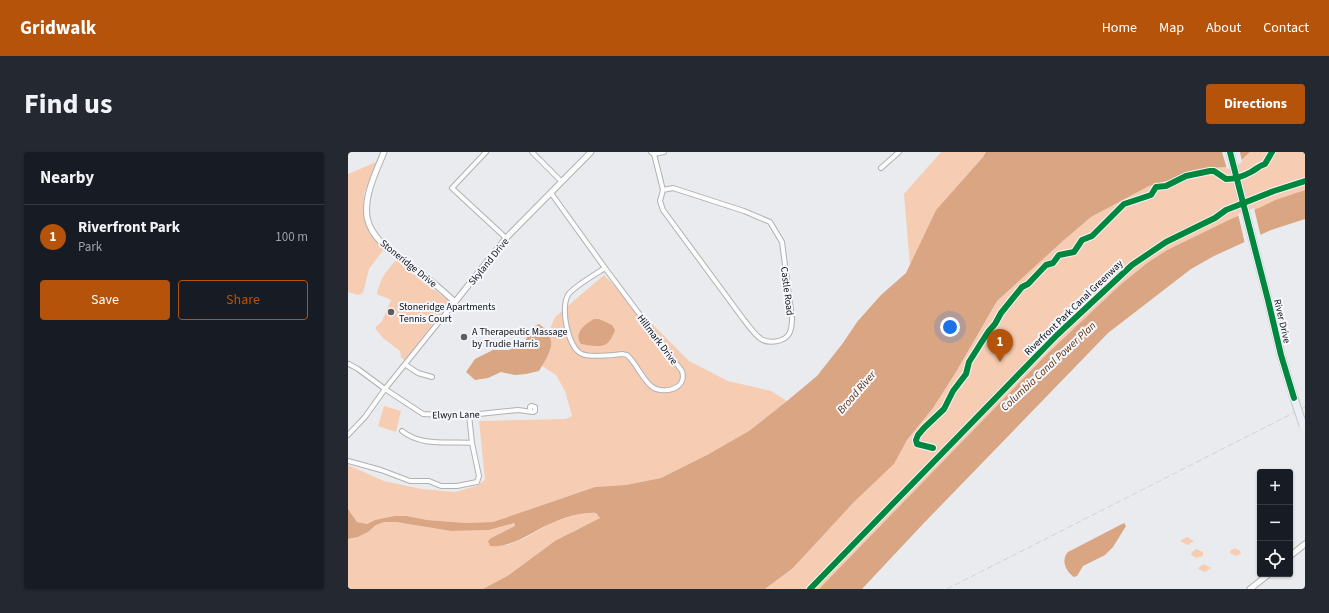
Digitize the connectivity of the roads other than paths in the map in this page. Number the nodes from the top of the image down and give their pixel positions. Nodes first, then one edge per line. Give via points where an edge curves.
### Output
1 (384, 152) edge
2 (486, 152) edge
3 (532, 152) edge
4 (591, 152) edge
5 (664, 152) edge
6 (899, 152) edge
7 (1230, 152) edge
8 (653, 153) edge
9 (881, 168) dead end
10 (562, 182) junction
11 (663, 190) junction
12 (551, 194) junction
13 (506, 238) junction
14 (605, 268) junction
15 (455, 302) junction
16 (349, 364) edge
17 (406, 365) junction
18 (432, 377) dead end
19 (385, 389) junction
20 (530, 411) dead end
21 (469, 415) junction
22 (1304, 428) edge
23 (402, 431) dead end
24 (348, 435) edge
25 (472, 443) junction
26 (348, 461) edge
27 (1305, 544) edge
28 (1293, 554) edge
29 (1265, 577) edge
30 (1250, 589) edge

1 - 15 street, Stoneridge Drive via 371,183 368,199 367,217 374,234 388,249
2 - 13 street via 452,188
3 - 10 street
4 - 10 street, Skyland Drive
5 - 8 street
6 - 9 street
7 - 22 main road, River Drive, bridge via 1281,355
8 - 11 street, Castle Road
10 - 12 street, Skyland Drive
11 - 11 street, Castle Road via 660,201 663,210 755,334 767,342 775,342 789,335 792,318 782,242 770,222 673,188
12 - 13 street, Skyland Drive
12 - 14 street, Hillmark Drive
13 - 15 street, Skyland Drive
14 - 14 street, Hillmark Drive via 682,371 682,383 676,388 659,390 651,386 627,355 590,356 578,351 574,345 565,315 568,295
15 - 17 street, Skyland Drive
16 - 19 street, Elwyn Lane
17 - 18 street via 418,373
17 - 19 street, Skyland Drive
19 - 21 street, Elwyn Lane via 423,414
19 - 24 street, Skyland Drive
20 - 21 street, Elwyn Lane
21 - 25 street
23 - 25 street via 423,441
25 - 26 street via 479,476 477,482 469,484 441,486 429,481 410,481
27 - 28 street
29 - 30 street

